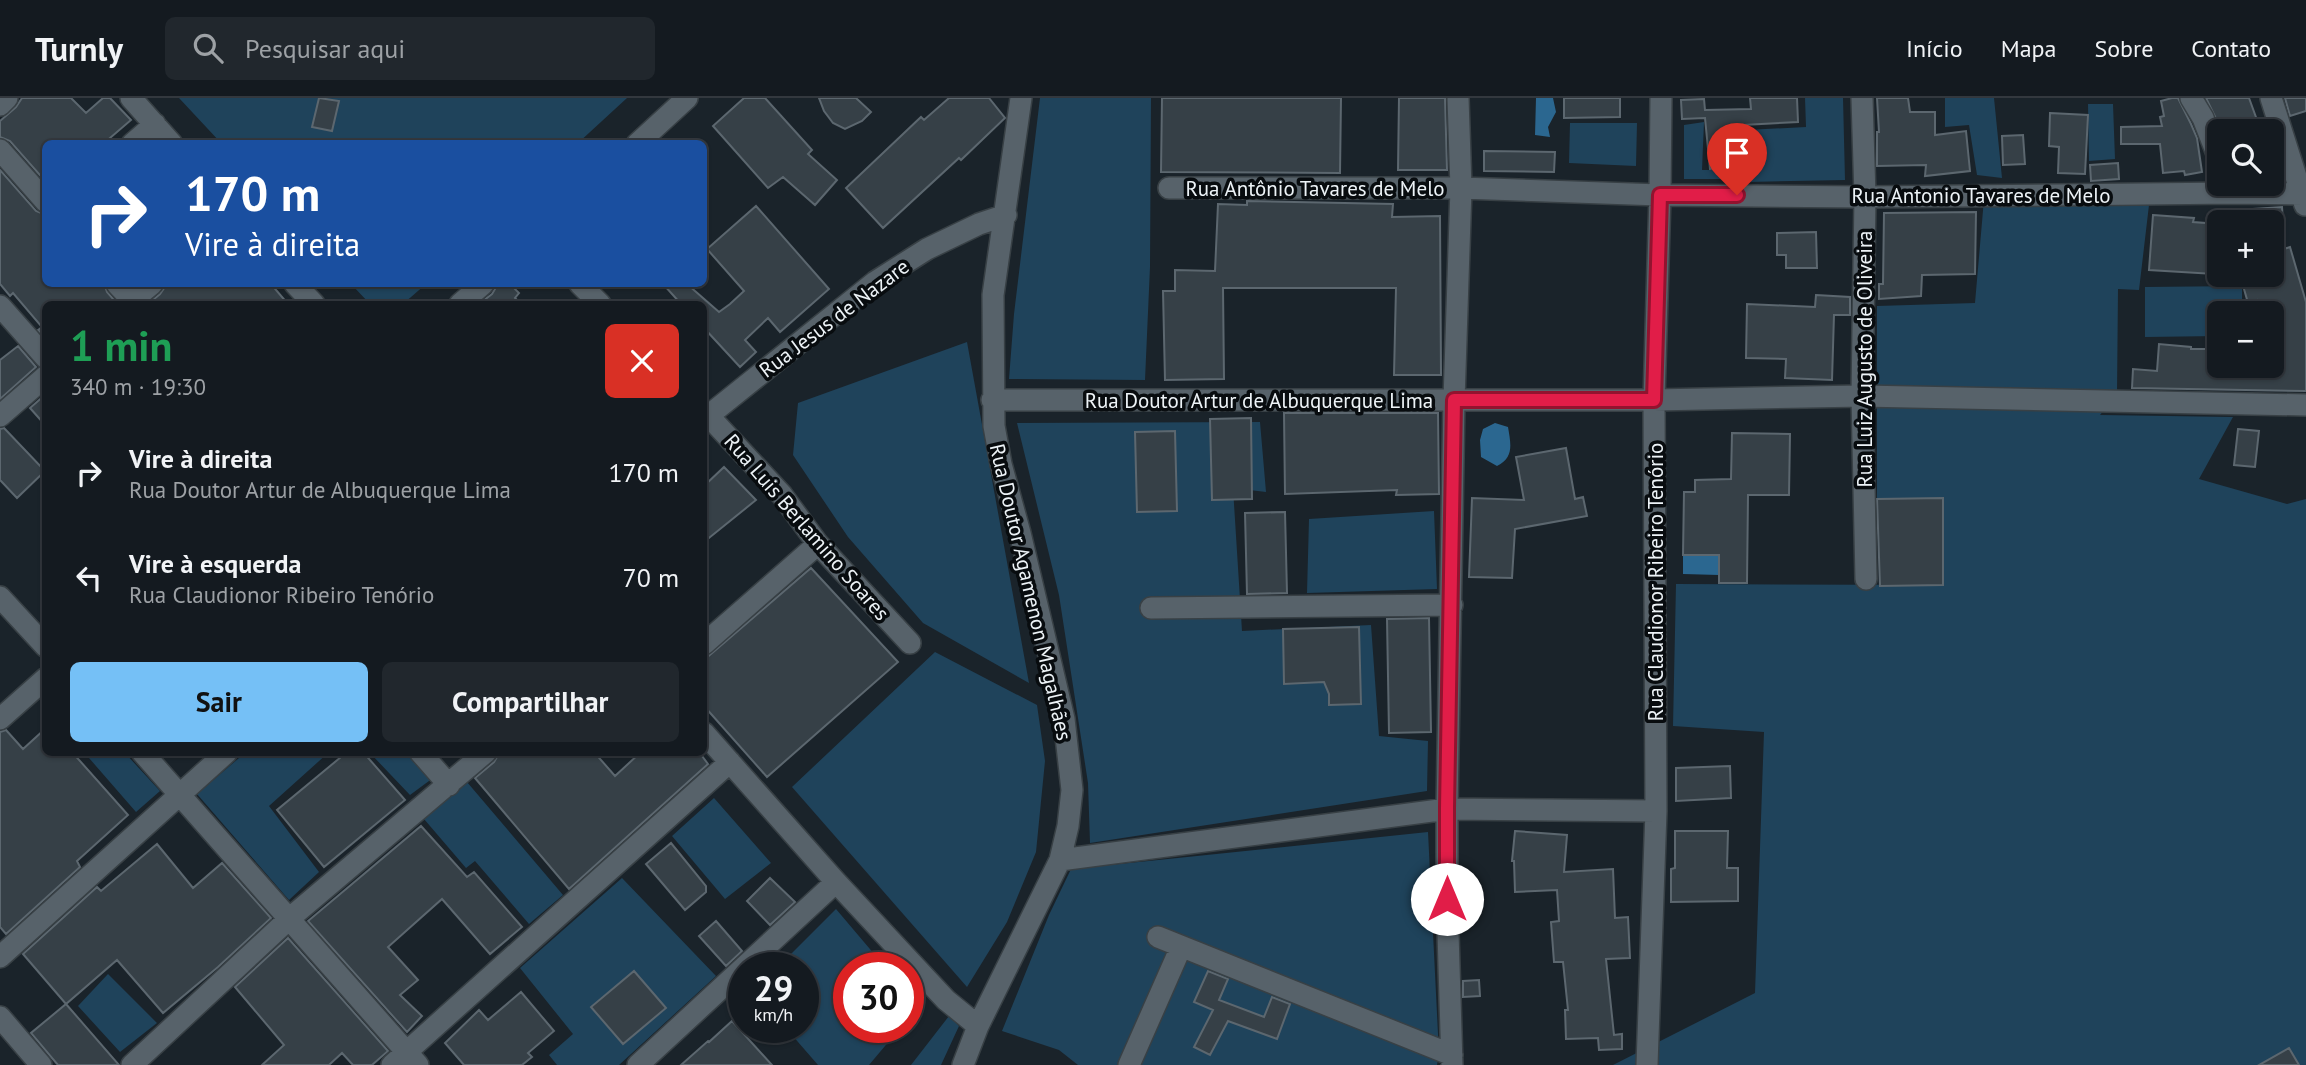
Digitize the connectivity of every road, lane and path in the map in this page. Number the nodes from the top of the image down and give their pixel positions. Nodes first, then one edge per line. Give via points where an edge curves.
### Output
1 (7, 98) edge
2 (131, 98) edge
3 (687, 98) edge
4 (1021, 98) edge
5 (1458, 98) edge
6 (1661, 98) edge
7 (1862, 98) edge
8 (2191, 98) edge
9 (2271, 98) edge
10 (0, 105) edge
11 (155, 124) junction
12 (2207, 128) edge
13 (137, 140) edge
14 (169, 140) edge
15 (641, 140) edge
16 (0, 150) edge
17 (1169, 188) dead end
18 (1461, 188) junction
19 (2207, 189) edge
20 (1660, 195) junction
21 (2276, 196) edge
22 (42, 197) edge
23 (1865, 197) junction
24 (2304, 201) edge
25 (1006, 215) junction
26 (148, 287) edge
27 (298, 287) edge
28 (480, 287) edge
29 (583, 287) edge
30 (131, 301) edge
31 (311, 301) edge
32 (463, 301) edge
33 (597, 301) edge
34 (0, 306) edge
35 (42, 353) edge
36 (42, 379) edge
37 (1862, 397) junction
38 (992, 400) junction
39 (1454, 400) junction
40 (1654, 400) junction
41 (2306, 405) edge
42 (707, 412) edge
43 (707, 414) edge
44 (0, 416) edge
45 (818, 544) junction
46 (1866, 579) dead end
47 (0, 597) edge
48 (1452, 605) junction
49 (1151, 608) dead end
50 (707, 641) edge
51 (42, 643) edge
52 (910, 643) dead end
53 (42, 682) edge
54 (0, 719) edge
55 (707, 736) edge
56 (146, 756) edge
57 (223, 756) edge
58 (424, 756) edge
59 (482, 756) edge
60 (730, 762) junction
61 (449, 785) junction
62 (180, 794) junction
63 (1447, 808) junction
64 (1657, 811) junction
65 (1060, 860) junction
66 (836, 883) junction
67 (290, 918) junction
68 (1158, 937) dead end
69 (1181, 947) junction
70 (0, 957) edge
71 (0, 1017) edge
72 (978, 1026) junction
73 (1452, 1060) edge
74 (406, 1061) edge
75 (41, 1065) edge
76 (132, 1065) edge
77 (638, 1065) edge
78 (963, 1065) edge
79 (1129, 1065) edge
80 (1647, 1065) edge

1 - 10 street
2 - 11 street
3 - 15 street
4 - 25 street, Rua Doutor Agamenon Magalhães
5 - 18 street
6 - 20 street, Rua Claudionor Ribeiro Tenório
7 - 23 street, Rua Luiz Augusto de Oliveira
8 - 12 street
9 - 24 street
11 - 13 street
11 - 14 street
16 - 22 street
17 - 18 street, Rua Antônio Tavares de Melo
18 - 20 street, Rua Antônio Tavares de Melo
18 - 39 street
19 - 23 street, Rua Antonio Tavares de Melo
20 - 23 street, Rua Antonio Tavares de Melo
20 - 40 street, Rua Claudionor Ribeiro Tenório
21 - 24 street, Rua Antonio Tavares de Melo
23 - 37 street, Rua Luiz Augusto de Oliveira
25 - 38 street, Rua Doutor Agamenon Magalhães via 993,295
25 - 42 street, Rua Jesus de Nazare via 927,249 875,282
26 - 30 street
27 - 31 street
28 - 32 street
29 - 33 street
34 - 35 street
36 - 44 street
37 - 40 street, Rua Doutor Artur de Albuquerque Lima
37 - 41 street, Rua Doutor Artur de Albuquerque Lima
37 - 46 street, Rua Luiz Augusto de Oliveira
38 - 39 street, Rua Doutor Artur de Albuquerque Lima
38 - 65 street, Rua Doutor Agamenon Magalhães via 1001,464 1064,719 1072,790
39 - 40 street, Rua Doutor Artur de Albuquerque Lima
39 - 48 street
40 - 64 street, Rua Claudionor Ribeiro Tenório
43 - 45 street, Rua Luis Berlamino Soares via 782,495
45 - 50 street
45 - 52 street, Rua Luis Berlamino Soares
47 - 51 street
48 - 49 street
48 - 63 street
53 - 54 street
55 - 60 street
56 - 62 street
57 - 62 street
58 - 61 street
59 - 61 street
60 - 66 street
60 - 74 street
61 - 67 street
62 - 67 street
62 - 70 street
63 - 64 street
63 - 65 street
63 - 73 street
64 - 80 street, Rua Claudionor Ribeiro Tenório
65 - 72 street, Rua Doutor Agamenon Magalhães
66 - 72 street via 946,1000
66 - 77 street
67 - 74 street
67 - 76 street
68 - 69 street
69 - 73 street
69 - 79 street
71 - 75 street
72 - 78 street, Rua Doutor Agamenon Magalhães

